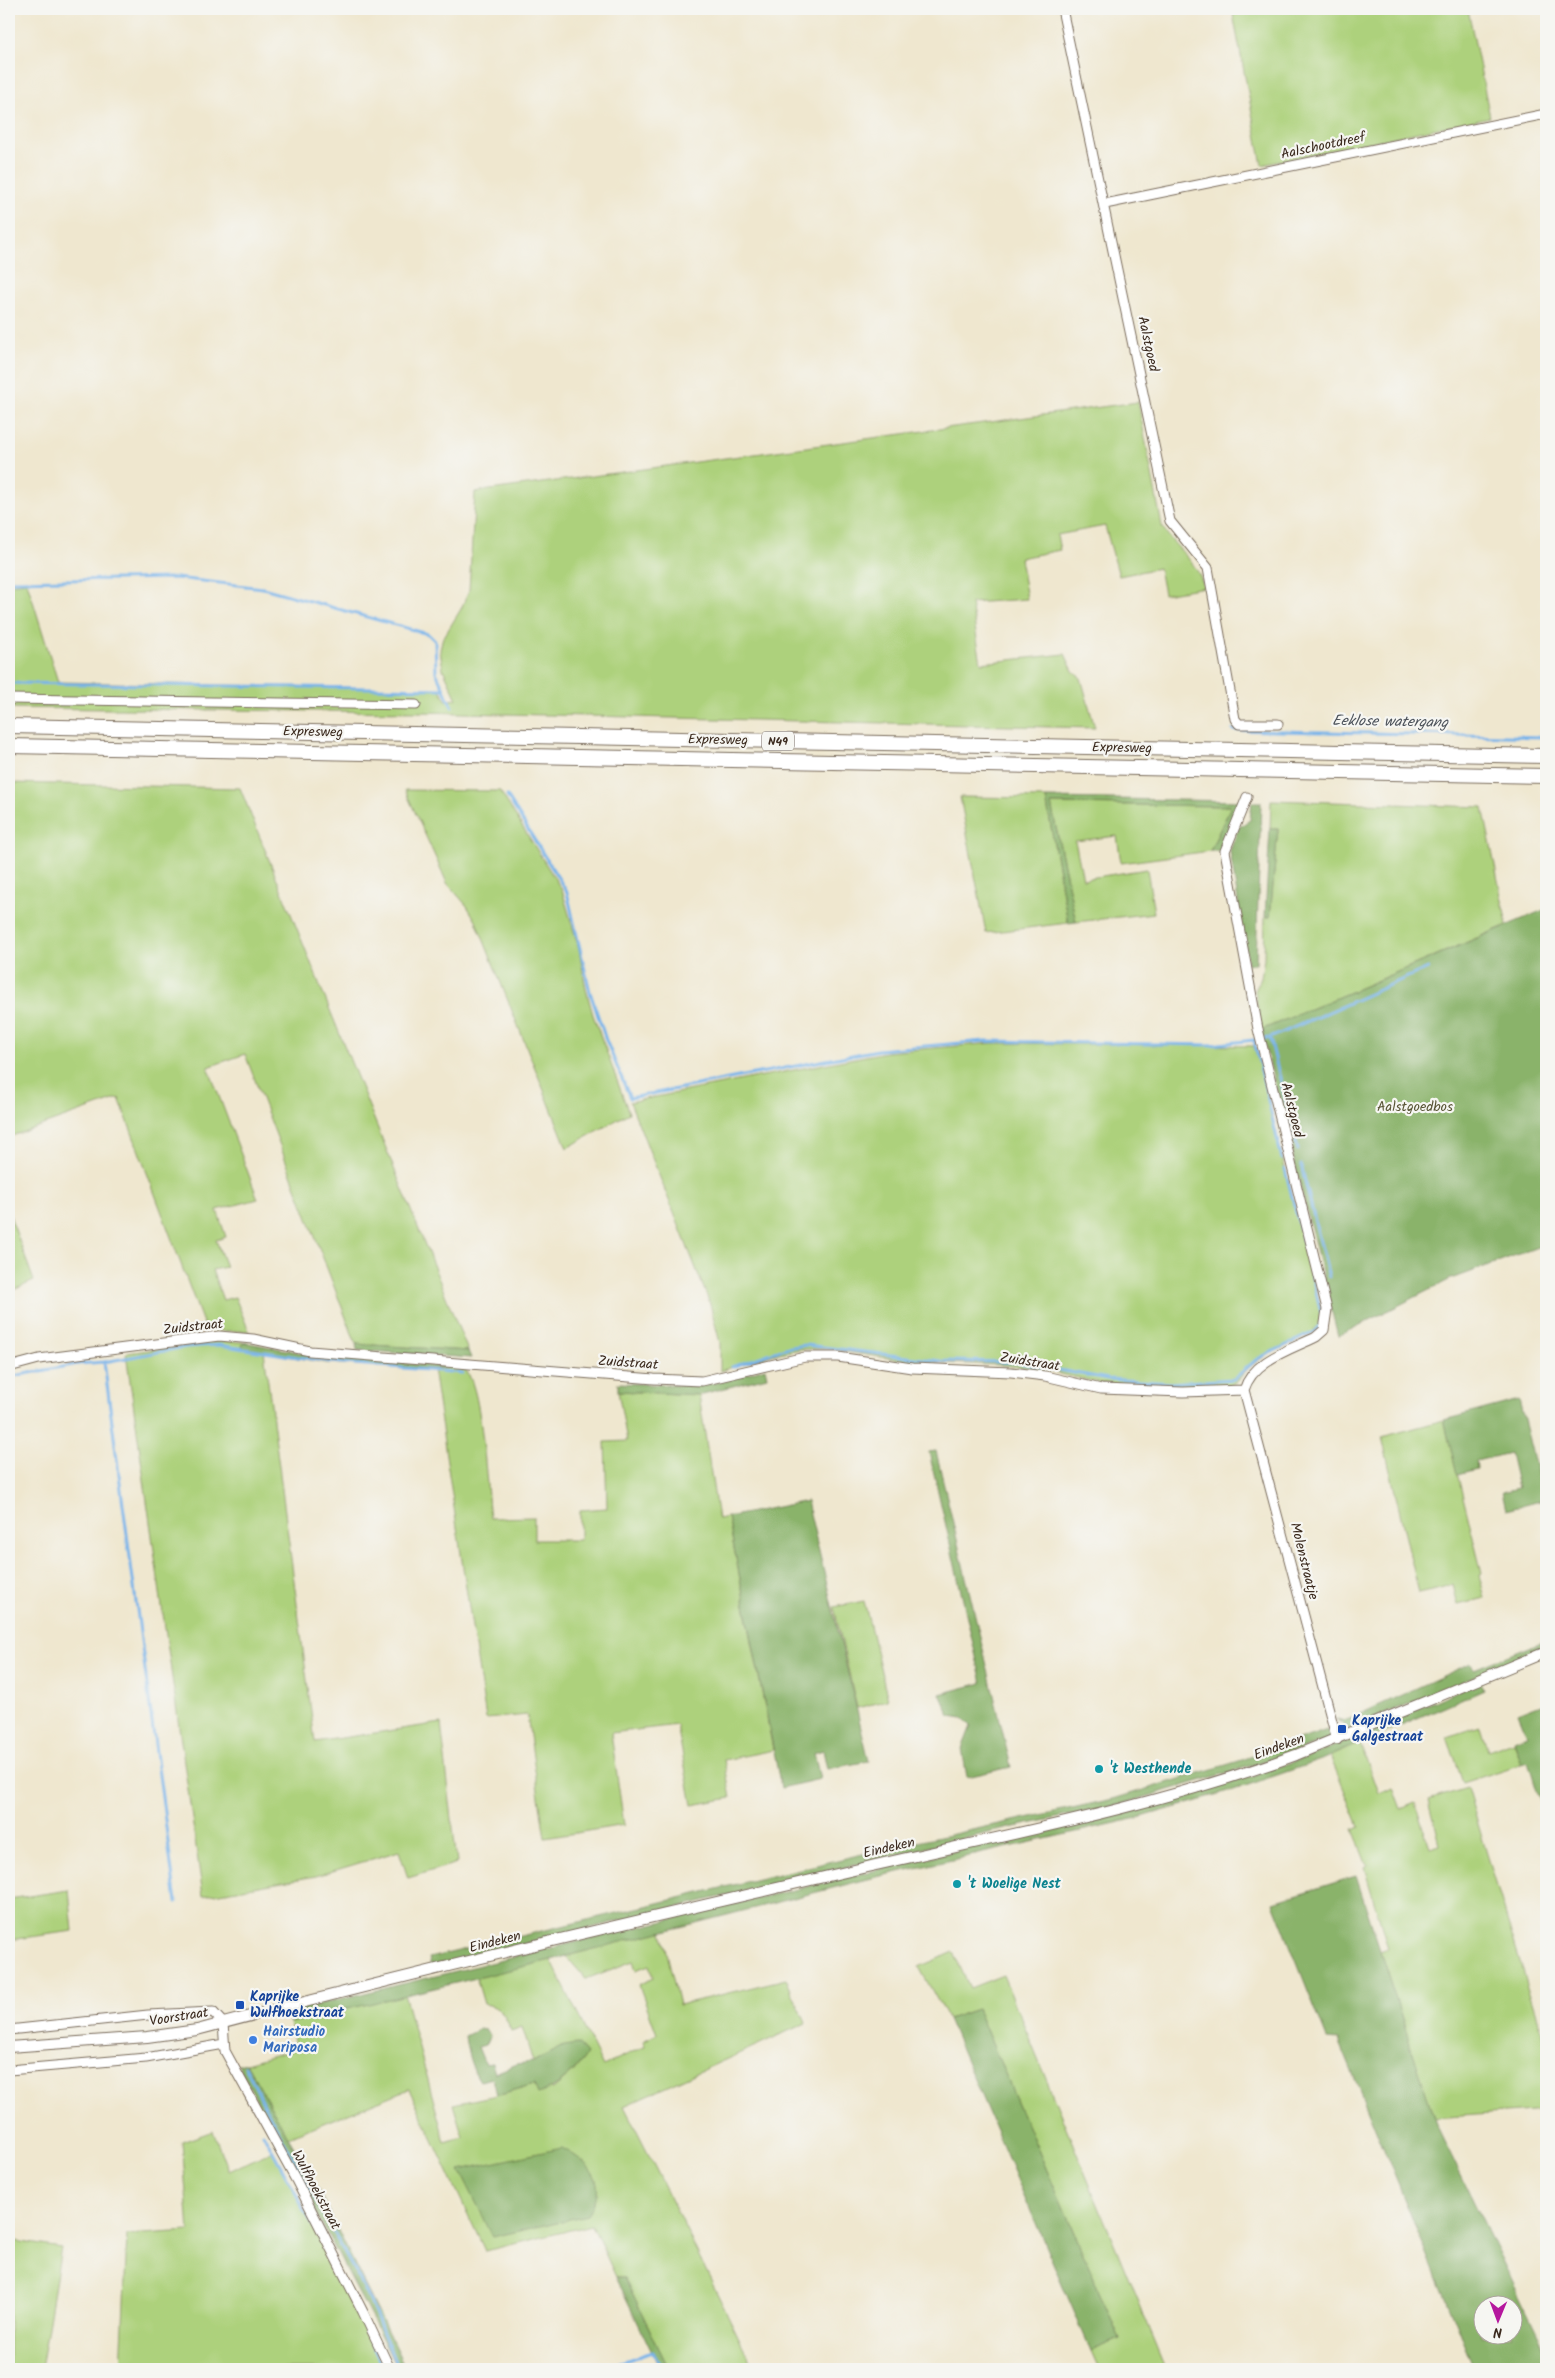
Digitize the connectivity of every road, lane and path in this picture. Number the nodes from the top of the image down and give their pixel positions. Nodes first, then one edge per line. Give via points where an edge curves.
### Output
1 (1062, 9) edge
2 (1546, 114) edge
3 (1105, 204) junction
4 (9, 700) edge
5 (416, 705) dead end
6 (1278, 724) dead end
7 (9, 726) edge
8 (9, 746) edge
9 (1546, 756) edge
10 (1546, 776) edge
11 (1247, 797) dead end
12 (9, 1367) edge
13 (1244, 1390) junction
14 (1546, 1652) edge
15 (1337, 1740) junction
16 (223, 2023) junction
17 (9, 2030) edge
18 (224, 2044) junction
19 (9, 2047) edge
20 (9, 2070) edge
21 (390, 2369) edge

1 - 3 street, Aalstgoed
2 - 3 street, Aalschootdreef
3 - 6 street, Aalstgoed via 1170,522 1208,568 1235,719 1239,724
4 - 5 street
7 - 9 highway, Expresweg / N49
8 - 10 highway, Expresweg / N49
11 - 13 street, Aalstgoed via 1225,851 1258,1029 1327,1318 1324,1330 1316,1337 1257,1367 1247,1379
12 - 13 street, Zuidstraat via 39,1360 219,1336 253,1339 310,1351 654,1379 702,1381 780,1361 813,1357 912,1368 1011,1372 1101,1389
13 - 15 street, Molenstraatje
14 - 15 street, Eindeken
15 - 16 street, Eindeken via 1255,1770 1120,1810 707,1904
16 - 17 street, Voorstraat via 213,2012 148,2015
16 - 18 street, Wulfhoekstraat
16 - 19 street, Voorstraat via 147,2037
18 - 20 street via 146,2058
18 - 21 street, Wulfhoekstraat

